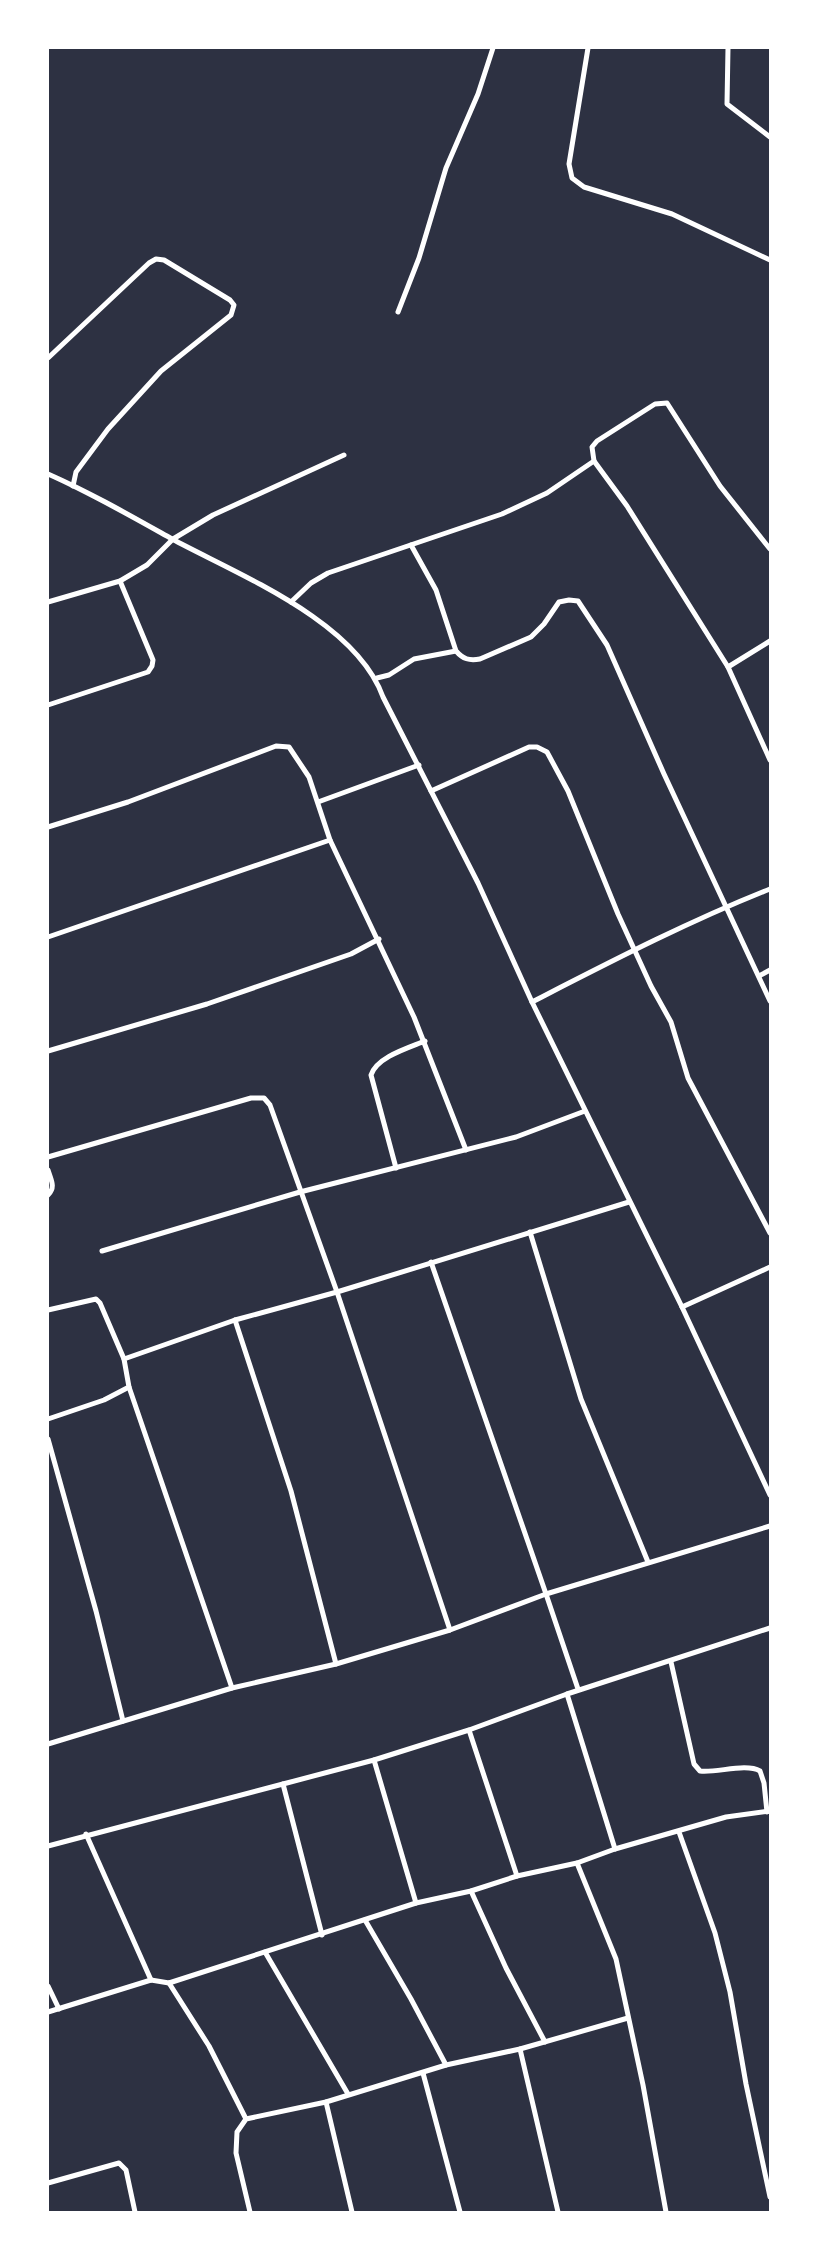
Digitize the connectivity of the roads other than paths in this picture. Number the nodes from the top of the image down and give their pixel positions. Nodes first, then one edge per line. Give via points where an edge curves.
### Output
1 (486, 48) edge
2 (493, 48) edge
3 (588, 48) edge
4 (728, 48) edge
5 (770, 137) edge
6 (770, 260) edge
7 (398, 312) dead end
8 (48, 358) edge
9 (344, 455) dead end
10 (594, 461) junction
11 (48, 473) edge
12 (73, 486) junction
13 (173, 539) junction
14 (410, 544) junction
15 (770, 549) edge
16 (120, 581) junction
17 (48, 602) edge
18 (291, 602) junction
19 (770, 641) edge
20 (456, 651) junction
21 (728, 667) junction
22 (376, 678) junction
23 (48, 705) edge
24 (770, 760) edge
25 (419, 764) junction
26 (431, 791) junction
27 (318, 802) junction
28 (48, 826) edge
29 (330, 840) junction
30 (770, 889) edge
31 (726, 907) junction
32 (48, 937) edge
33 (379, 939) junction
34 (635, 949) junction
35 (770, 970) edge
36 (759, 976) junction
37 (532, 1002) junction
38 (770, 1002) edge
39 (425, 1041) junction
40 (48, 1051) edge
41 (585, 1111) junction
42 (466, 1150) junction
43 (48, 1157) edge
44 (396, 1168) junction
45 (48, 1170) edge
46 (300, 1192) junction
47 (48, 1195) edge
48 (628, 1202) junction
49 (530, 1232) junction
50 (770, 1233) edge
51 (102, 1251) dead end
52 (431, 1262) junction
53 (770, 1267) edge
54 (337, 1292) junction
55 (682, 1307) junction
56 (48, 1310) edge
57 (235, 1320) junction
58 (124, 1359) junction
59 (129, 1387) junction
60 (48, 1419) edge
61 (48, 1439) edge
62 (770, 1495) edge
63 (770, 1526) edge
64 (648, 1562) junction
65 (546, 1594) junction
66 (770, 1628) edge
67 (450, 1630) junction
68 (671, 1662) junction
69 (336, 1664) junction
70 (232, 1688) junction
71 (578, 1689) junction
72 (567, 1694) junction
73 (124, 1720) junction
74 (469, 1730) junction
75 (48, 1744) edge
76 (374, 1760) junction
77 (283, 1784) junction
78 (769, 1811) edge
79 (679, 1832) junction
80 (86, 1834) junction
81 (48, 1846) edge
82 (616, 1849) junction
83 (577, 1863) junction
84 (517, 1876) junction
85 (471, 1891) junction
86 (416, 1903) junction
87 (365, 1920) junction
88 (322, 1935) junction
89 (265, 1952) junction
90 (151, 1980) junction
91 (170, 1983) junction
92 (48, 1986) edge
93 (59, 2009) junction
94 (48, 2012) edge
95 (628, 2018) junction
96 (544, 2042) junction
97 (520, 2049) junction
98 (446, 2065) junction
99 (424, 2074) junction
100 (348, 2094) junction
101 (326, 2102) junction
102 (246, 2118) junction
103 (48, 2183) edge
104 (770, 2197) edge
105 (135, 2212) edge
106 (250, 2212) edge
107 (352, 2212) edge
108 (460, 2212) edge
109 (558, 2212) edge
110 (666, 2212) edge

1 - 2 street
2 - 7 street via 478,94 446,168 419,258
3 - 6 street via 569,164 572,178 584,187 672,214
4 - 5 street via 726,104
8 - 12 street via 156,260 164,260 234,305 230,315 161,371 108,429 76,472
9 - 13 street via 213,515
10 - 14 street via 547,493 502,514
10 - 15 street via 592,447 597,441 655,404 667,403 720,486
10 - 21 street via 628,506
11 - 12 street
12 - 13 street
13 - 16 street via 147,565
13 - 18 street
14 - 18 street via 328,573 311,583
14 - 20 street via 436,590
16 - 17 street
16 - 23 street via 153,660 152,666 148,672
18 - 22 street via 346,642
19 - 21 street
20 - 22 street via 414,659
20 - 31 street via 471,660 493,654 531,637 559,602 578,601 608,645
21 - 24 street
22 - 25 street
25 - 26 street
25 - 27 street
26 - 34 street via 529,747 547,752 568,791
26 - 37 street via 478,883
27 - 28 street via 299,759 289,747 276,746 128,802
27 - 29 street
29 - 32 street
29 - 33 street
30 - 31 street
31 - 34 street
31 - 36 street
33 - 39 street
33 - 40 street via 351,954 207,1004
34 - 37 street
34 - 50 street via 671,1022 688,1078
35 - 36 street
36 - 38 street
37 - 41 street
39 - 42 street
39 - 44 street via 386,1060 374,1068 371,1075
41 - 42 street via 516,1137
41 - 48 street
42 - 44 street
43 - 46 street via 251,1098 264,1098 270,1104
44 - 46 street
45 - 47 street via 53,1184
46 - 51 street
46 - 54 street
48 - 49 street
48 - 55 street
49 - 52 street
49 - 64 street via 580,1399
52 - 54 street
52 - 65 street
53 - 55 street
54 - 57 street
54 - 67 street
55 - 62 street
56 - 58 street via 96,1299
57 - 58 street
57 - 69 street via 291,1491
58 - 59 street
59 - 60 street via 104,1400
59 - 70 street
61 - 73 street
63 - 64 street
64 - 65 street
65 - 67 street
65 - 71 street
66 - 68 street
67 - 69 street
68 - 71 street
68 - 78 street via 694,1764 700,1771 713,1773 754,1767 760,1771
69 - 70 street
70 - 73 street
71 - 72 street
72 - 74 street
72 - 82 street
73 - 75 street
74 - 76 street
74 - 84 street
76 - 77 street
76 - 86 street
77 - 80 street
77 - 88 street
78 - 79 street via 726,1817
79 - 82 street
79 - 104 street via 715,1933 730,1992
80 - 81 street
80 - 90 street
82 - 83 street
83 - 84 street
83 - 95 street via 616,1959
84 - 85 street
85 - 86 street
85 - 96 street
86 - 87 street
87 - 88 street
87 - 98 street via 412,1999
88 - 89 street
89 - 91 street
89 - 100 street
90 - 91 street
90 - 93 street
91 - 102 street via 209,2046
92 - 93 street
93 - 94 street
95 - 96 street
95 - 110 street
96 - 97 street
97 - 98 street
97 - 109 street
98 - 99 street
99 - 100 street
99 - 108 street
100 - 101 street
101 - 102 street
101 - 107 street
102 - 106 street via 237,2132 236,2153
103 - 105 street via 120,2163 126,2170

